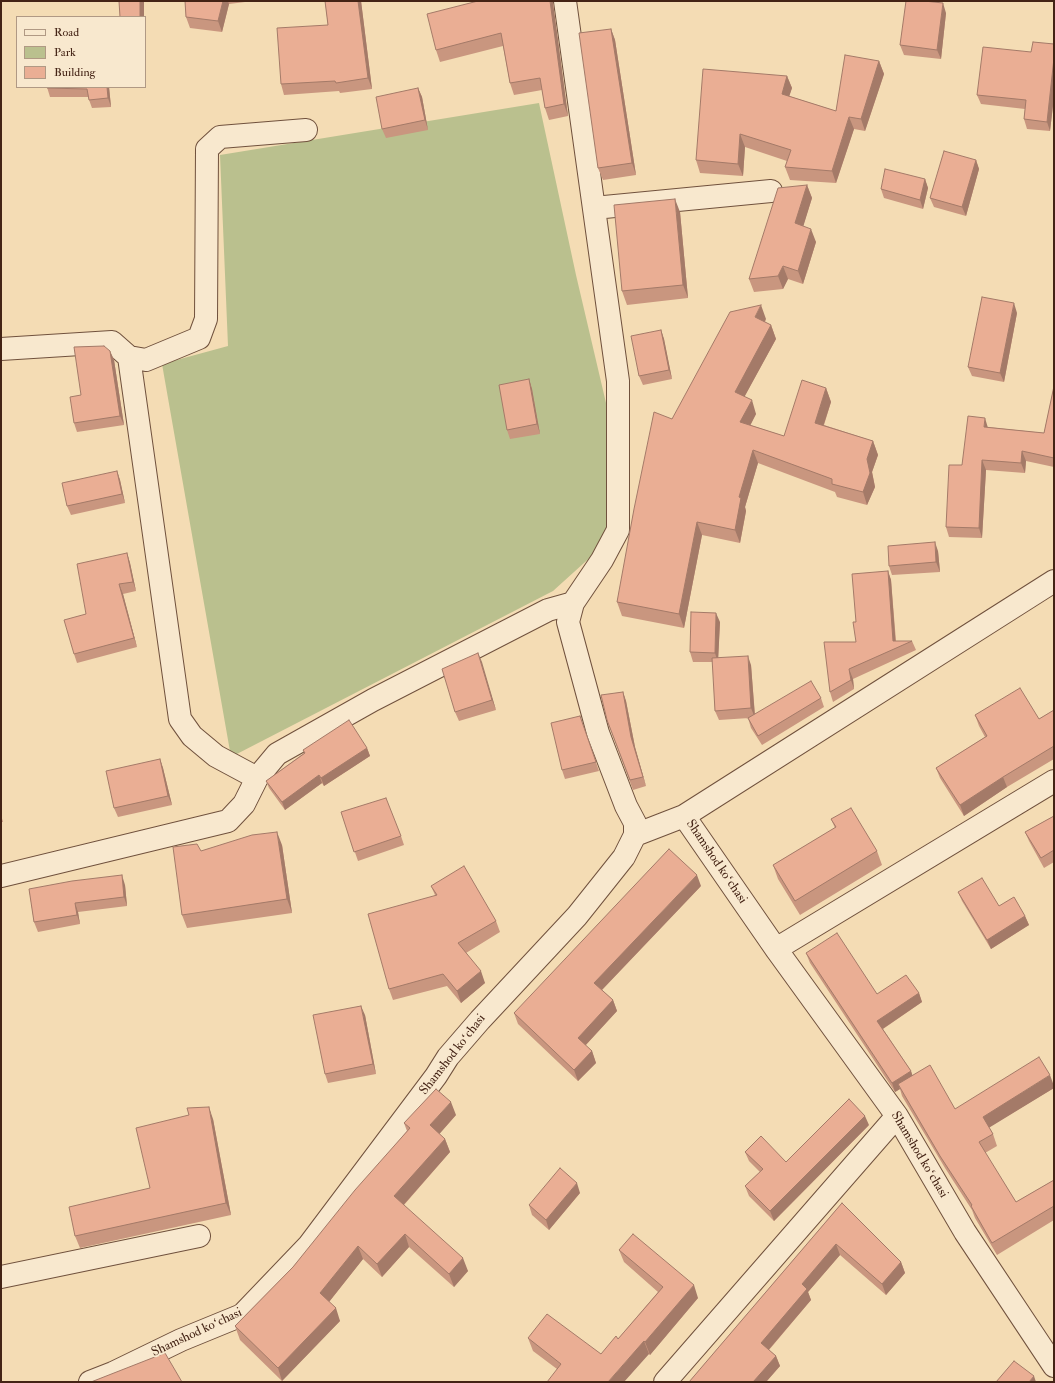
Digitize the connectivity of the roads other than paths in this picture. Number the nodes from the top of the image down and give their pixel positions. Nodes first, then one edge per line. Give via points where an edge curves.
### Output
1 (565, 1) edge
2 (306, 130) dead end
3 (771, 191) dead end
4 (594, 208) junction
5 (1, 349) edge
6 (129, 357) junction
7 (1054, 581) edge
8 (573, 603) junction
9 (257, 778) junction
10 (1054, 781) edge
11 (684, 816) junction
12 (635, 835) junction
13 (1, 876) edge
14 (776, 949) junction
15 (897, 1116) junction
16 (199, 1236) dead end
17 (1, 1277) edge
18 (1054, 1366) edge
19 (90, 1382) edge
20 (665, 1382) edge

1 - 4 street
2 - 6 street via 220,137 207,149 206,319 199,338 146,360
3 - 4 street
4 - 8 street via 618,381 618,530 602,560
5 - 6 street via 112,342
6 - 9 street via 180,718 192,736 216,756
7 - 11 street
8 - 9 street via 548,610 373,700 277,754
8 - 12 street via 568,622 598,733 635,823
9 - 13 street via 244,804 228,821
10 - 14 street
11 - 12 street, Shamshod koʻchasi
11 - 14 street, Shamshod koʻchasi
12 - 19 street, Shamshod koʻchasi via 624,857 577,916 448,1057 309,1245 242,1315
14 - 15 street, Shamshod koʻchasi
15 - 18 street, Shamshod koʻchasi via 965,1232
15 - 20 street
16 - 17 street

